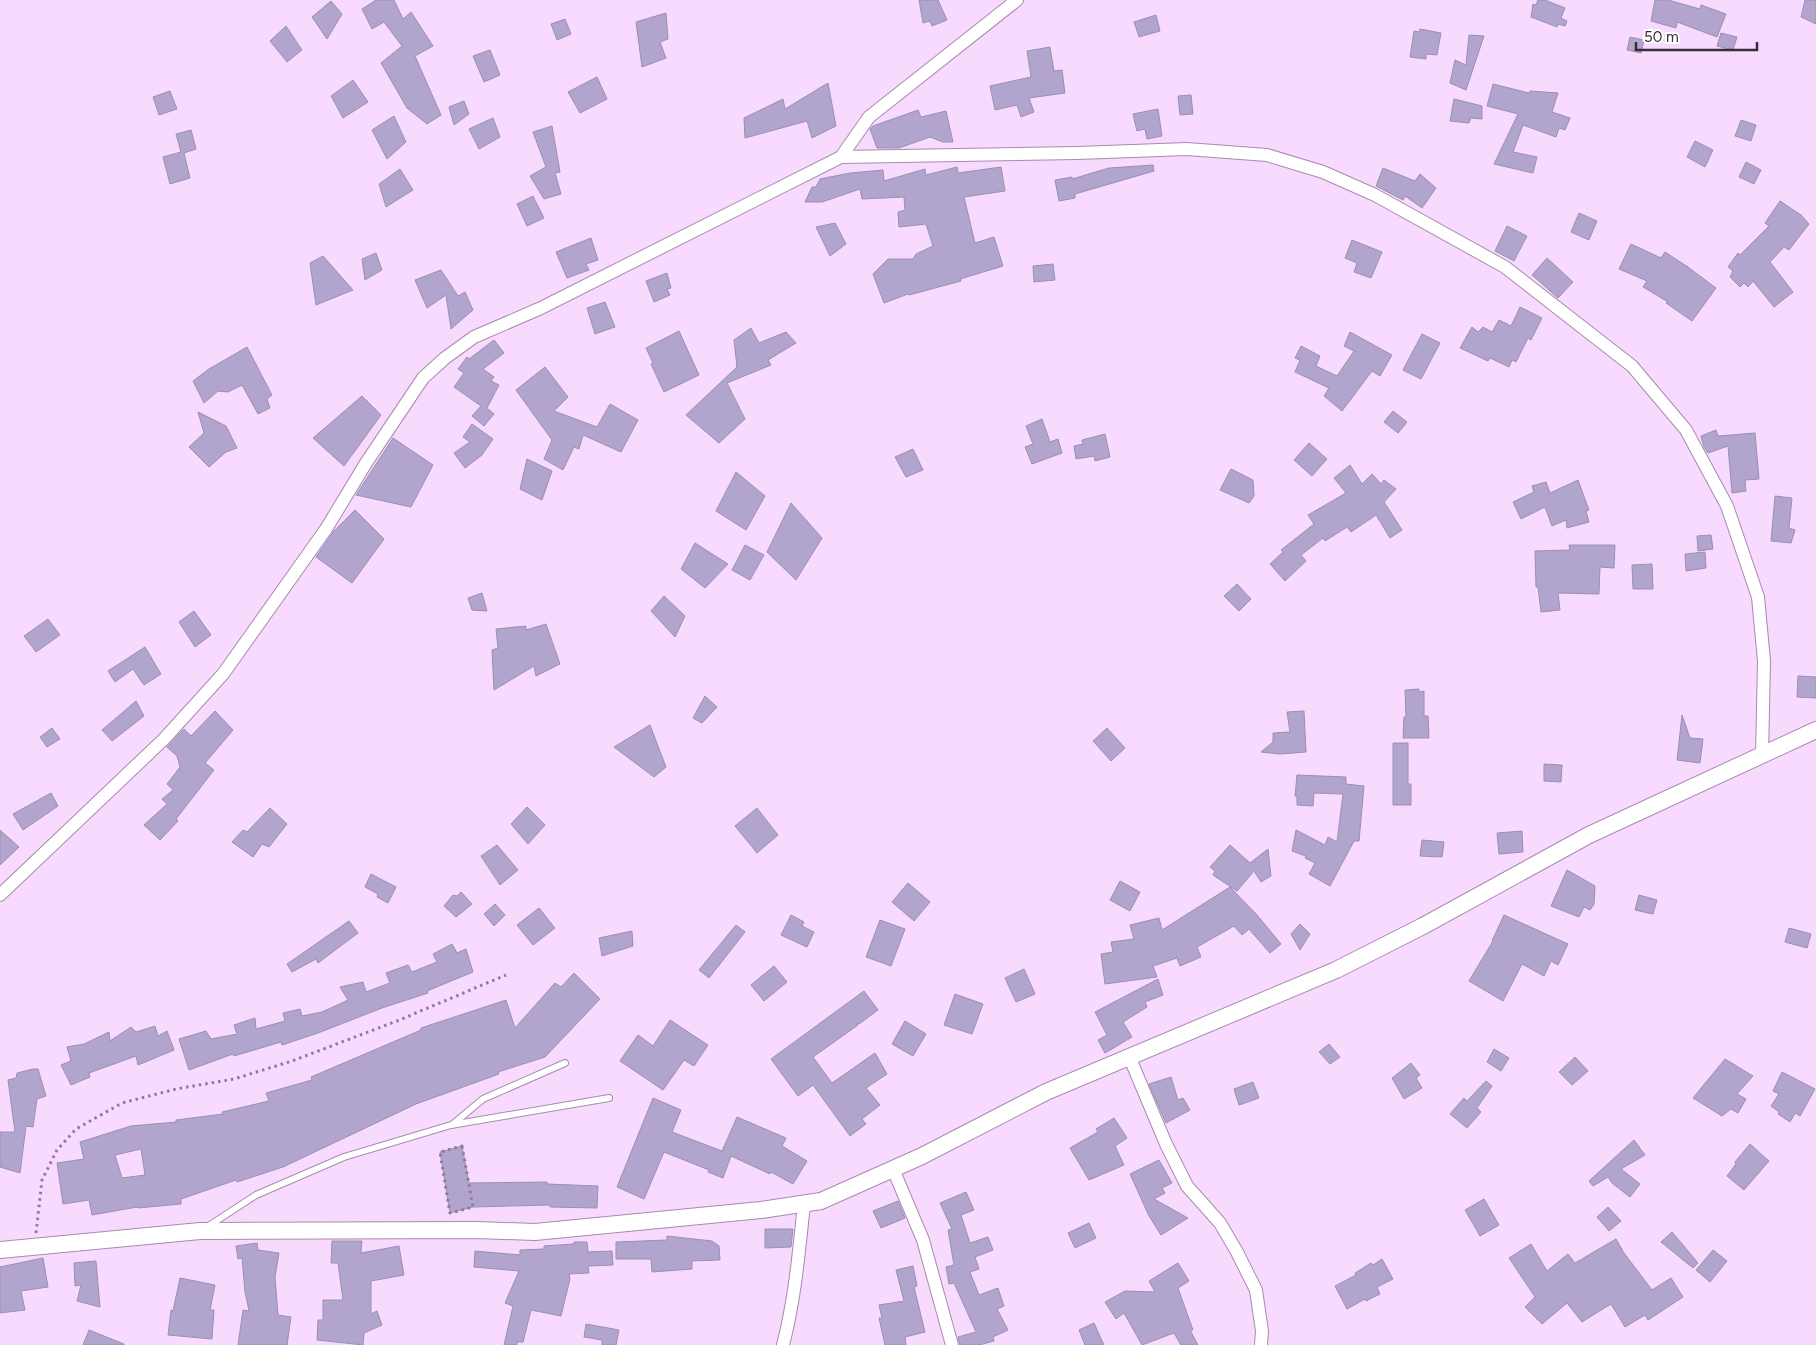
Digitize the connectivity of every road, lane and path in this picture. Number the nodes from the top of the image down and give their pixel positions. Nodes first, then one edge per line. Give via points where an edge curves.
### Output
1 (1017, 0) edge
2 (841, 157) junction
3 (1816, 730) edge
4 (1762, 755) junction
5 (0, 895) edge
6 (506, 975) dead end
7 (1129, 1056) junction
8 (565, 1062) dead end
9 (609, 1098) dead end
10 (451, 1125) junction
11 (893, 1169) junction
12 (804, 1204) junction
13 (473, 1207) joint
14 (200, 1232) junction
15 (35, 1246) junction
16 (0, 1250) edge
17 (783, 1345) edge
18 (952, 1345) edge
19 (1261, 1345) edge

1 - 2 street via 869,117
2 - 4 street via 1187,149 1267,155 1323,172 1375,195 1505,267 1632,366 1686,430 1727,506 1758,597 1764,661
2 - 5 street via 540,308 474,336 445,358 423,378 326,529 223,674 164,739
3 - 4 street
4 - 7 street via 1589,835 1336,970
6 - 15 path via 292,1061 234,1079 176,1089 122,1104 76,1128 57,1150 42,1180
7 - 11 street via 1046,1092
7 - 19 street via 1186,1186 1220,1223 1256,1290
8 - 10 lane via 483,1099
9 - 10 lane
10 - 14 lane via 335,1161 256,1195
11 - 12 street via 821,1201
11 - 18 street via 923,1240
12 - 14 street via 535,1232
12 - 17 street via 797,1274
13 - 13 path via 450,1213 440,1152 462,1146
14 - 15 street
15 - 16 street

